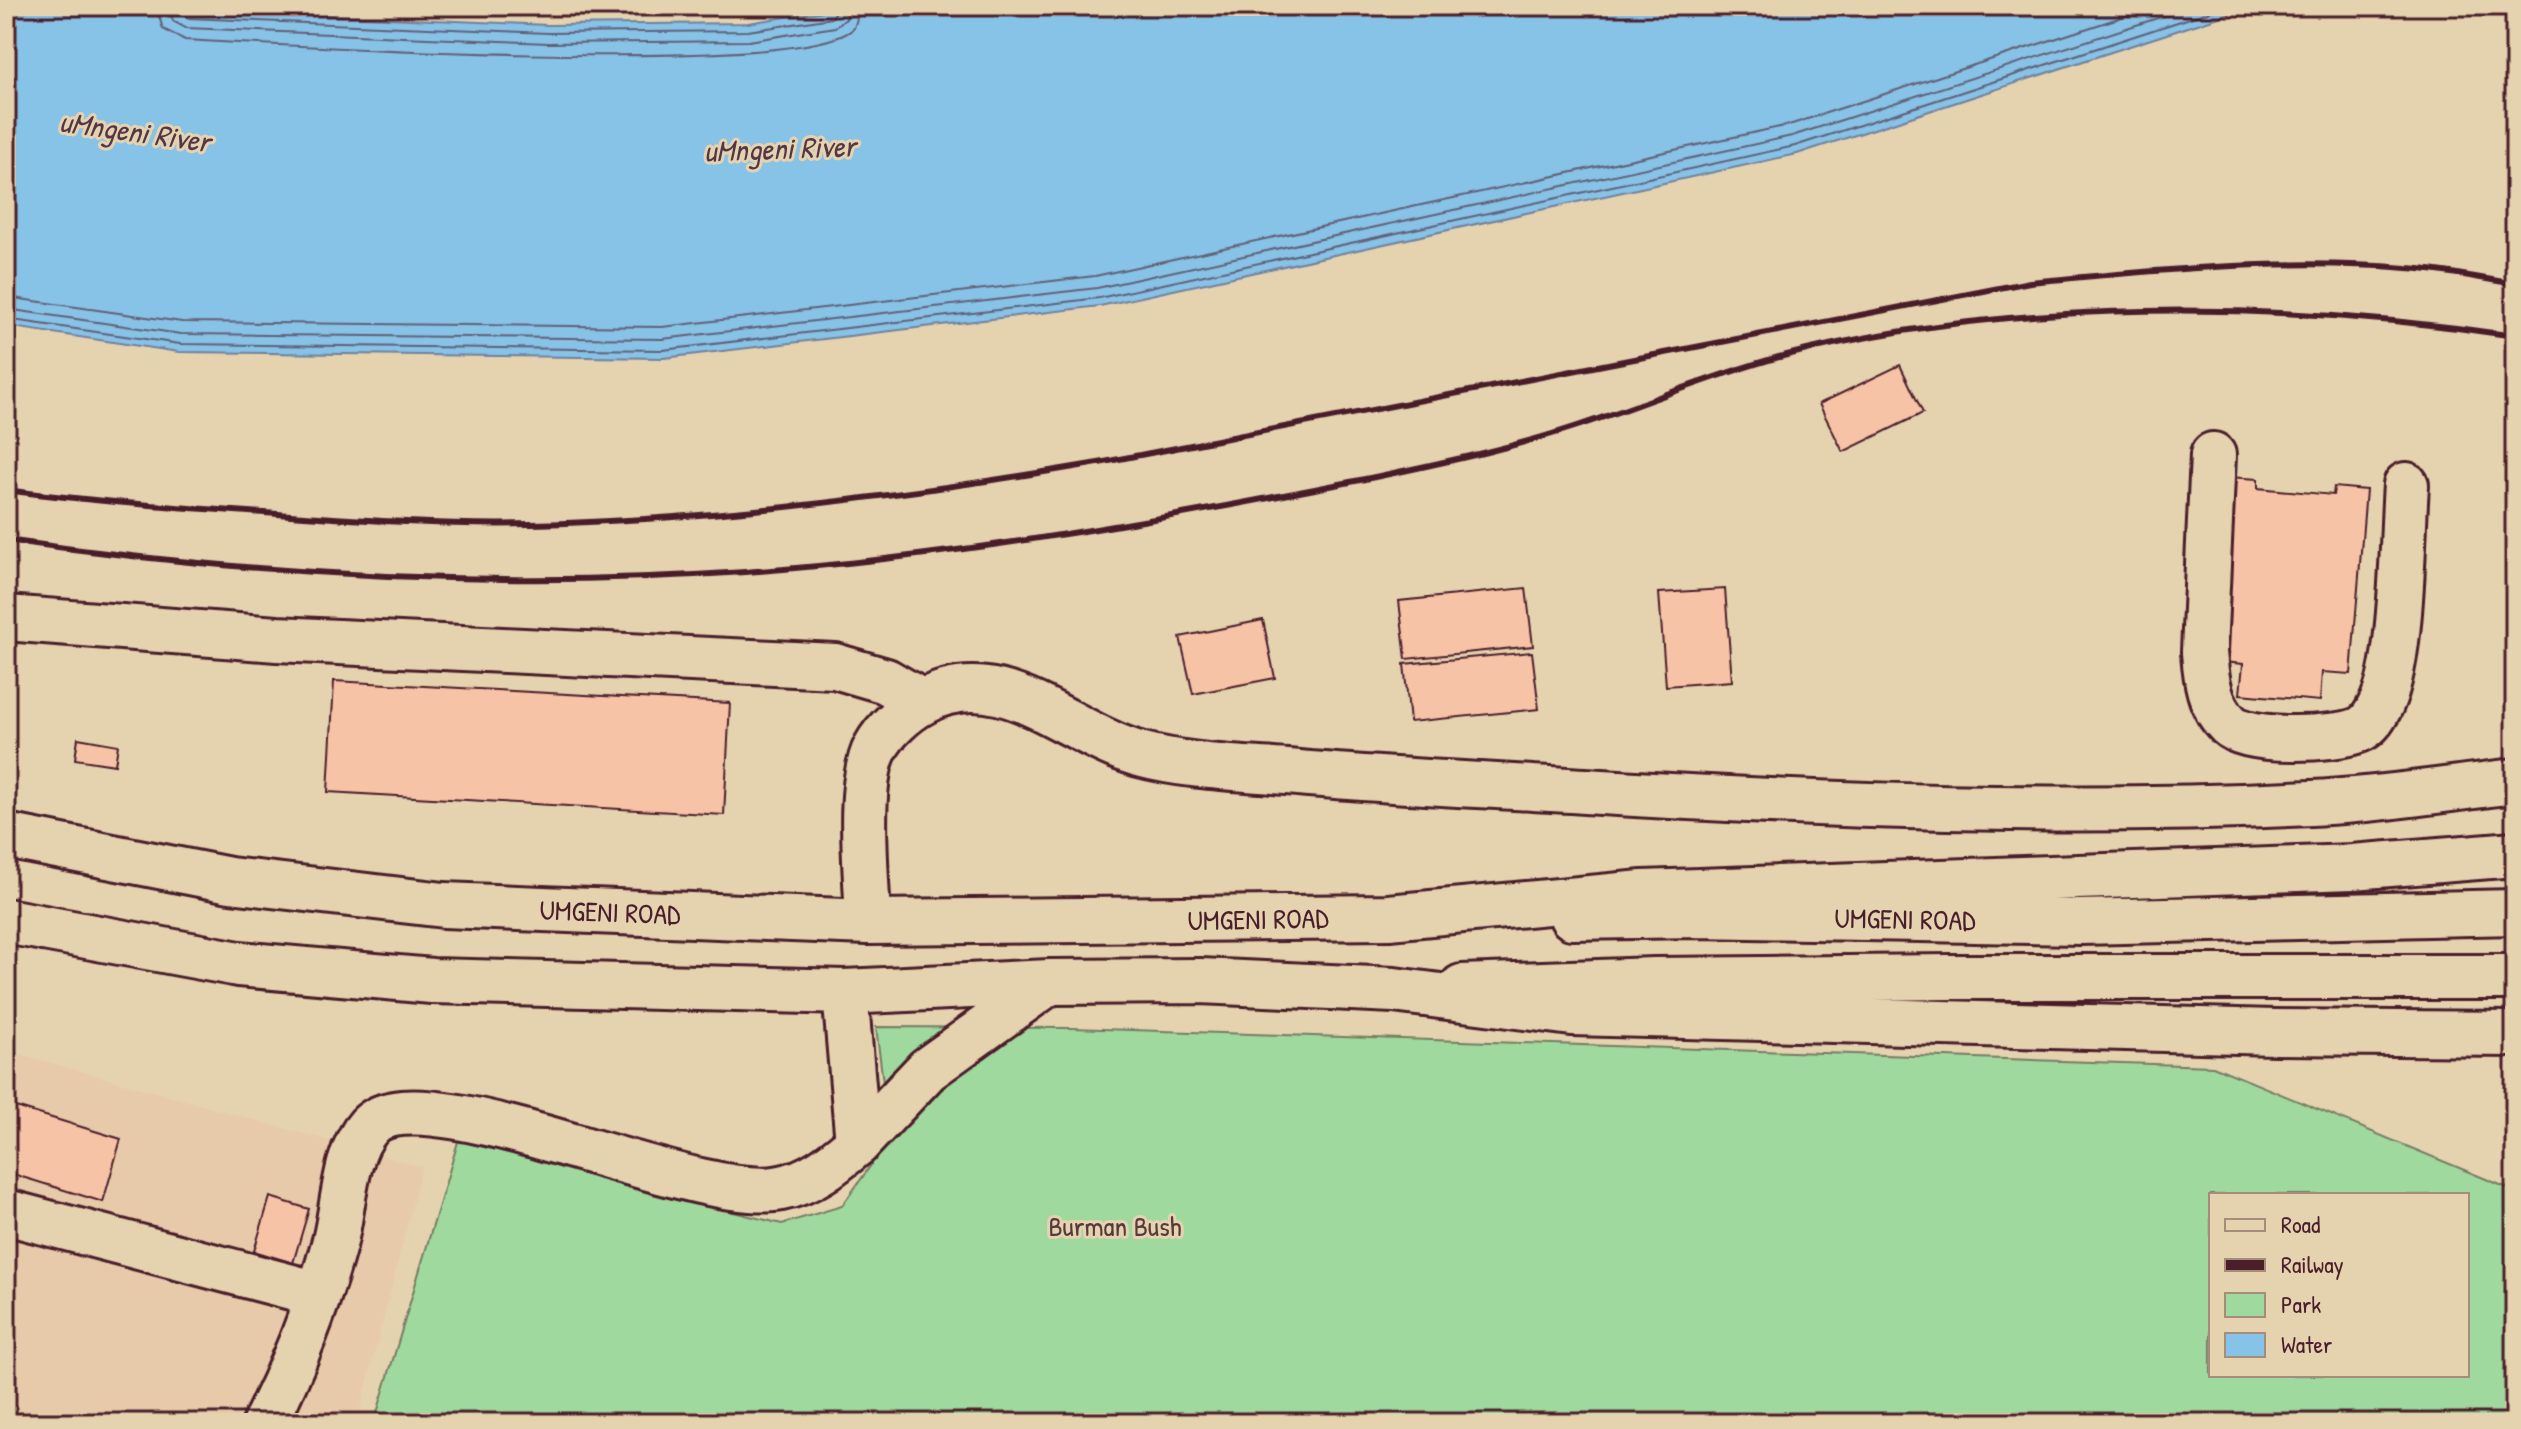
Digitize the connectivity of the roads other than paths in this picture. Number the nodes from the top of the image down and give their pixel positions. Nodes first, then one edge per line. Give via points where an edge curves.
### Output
1 (2213, 455) dead end
2 (2406, 485) dead end
3 (6, 618) edge
4 (922, 702) junction
5 (2311, 737) junction
6 (2515, 781) edge
7 (2316, 803) junction
8 (6, 836) edge
9 (2515, 854) edge
10 (2515, 912) edge
11 (1389, 917) junction
12 (6, 921) edge
13 (868, 922) junction
14 (2515, 977) edge
15 (1050, 982) junction
16 (1394, 990) junction
17 (845, 992) junction
18 (2515, 1034) edge
19 (858, 1143) junction
20 (6, 1212) edge
21 (318, 1294) junction
22 (265, 1423) edge

1 - 5 main road via 2204,652 2213,701 2227,723 2247,735
2 - 5 main road via 2392,680 2371,721 2360,730
3 - 4 main road via 277,639 835,666 886,681
4 - 7 main road via 959,689 983,688 1027,699 1086,732 1145,755 1291,773 1768,802 2031,810
4 - 13 main road via 876,745 867,772
5 - 7 main road
6 - 7 main road
8 - 13 main road, UMGENI ROAD via 230,880 444,905
9 - 11 main road via 2352,867 1643,893
10 - 11 main road, UMGENI ROAD via 2080,922 1698,915
11 - 13 main road, UMGENI ROAD
12 - 17 main road, UMGENI ROAD via 239,964 403,978
14 - 16 main road, UMGENI ROAD via 1764,979
15 - 16 main road, UMGENI ROAD via 1200,981
15 - 17 main road, UMGENI ROAD
15 - 19 main road via 928,1069
16 - 18 main road via 1572,1013
17 - 19 main road
19 - 21 main road via 803,1182 753,1190 695,1180 466,1118 392,1111 362,1135
20 - 21 main road
21 - 22 main road via 290,1373

